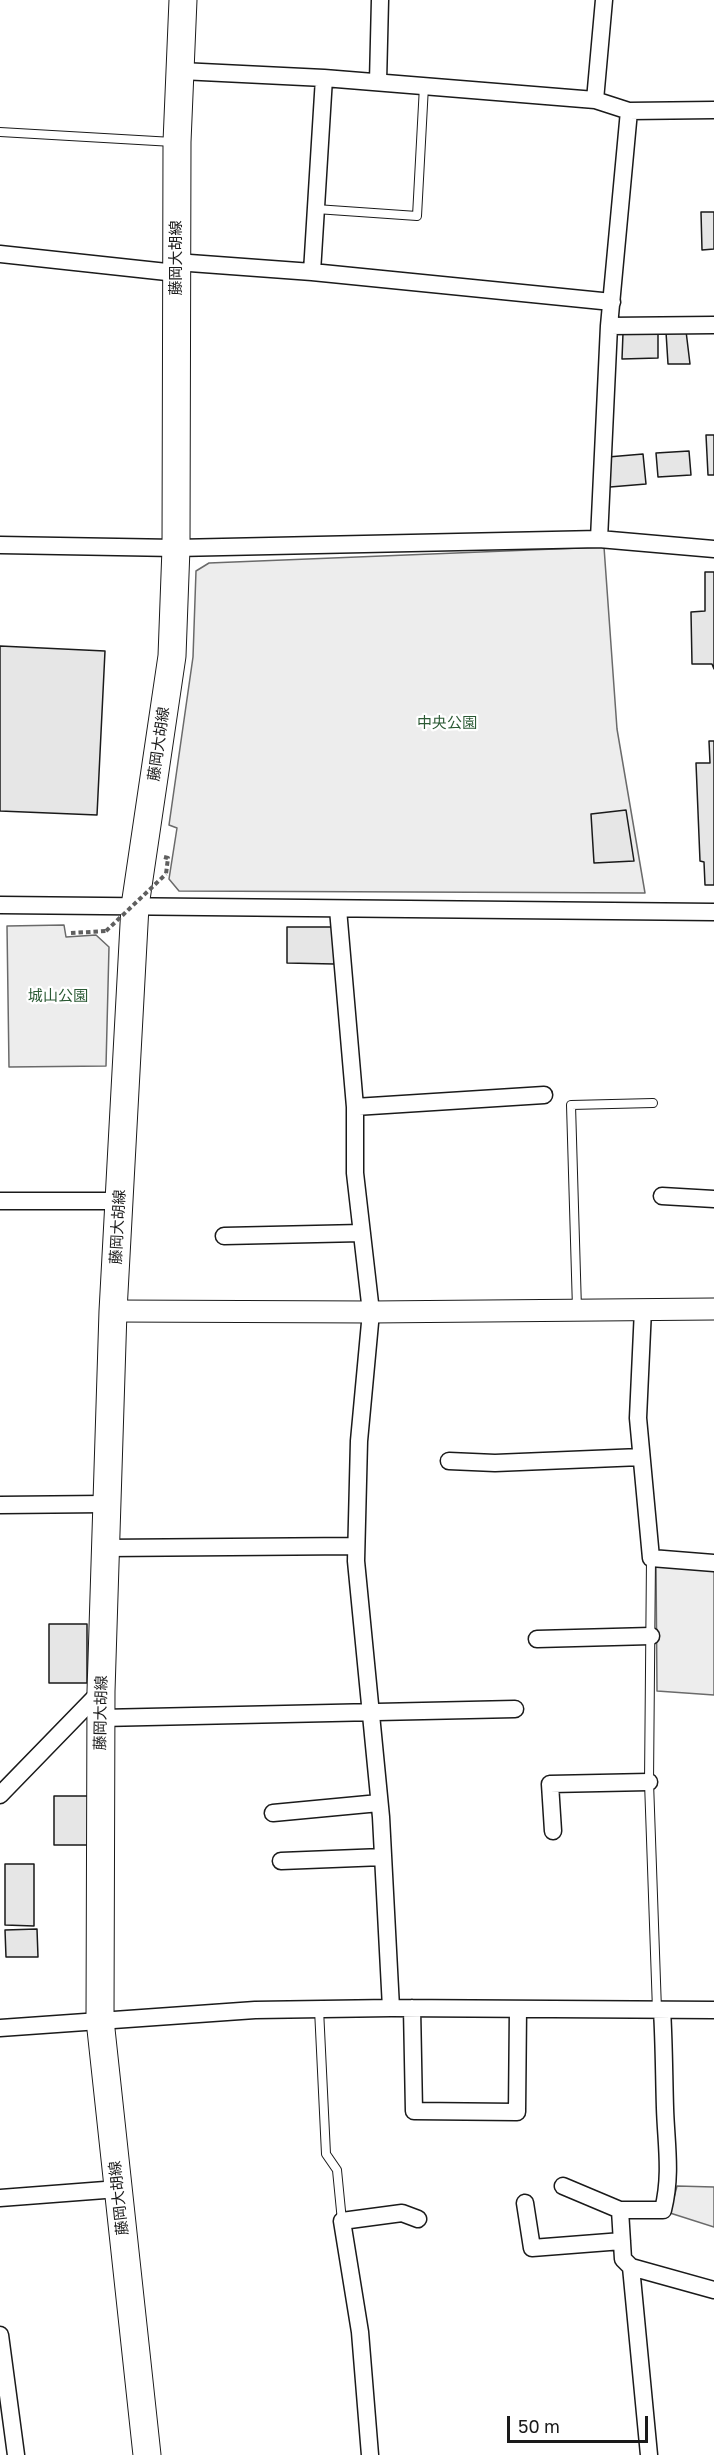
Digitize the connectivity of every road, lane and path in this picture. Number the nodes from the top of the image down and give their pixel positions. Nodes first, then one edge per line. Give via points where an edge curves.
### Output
1 (183, 0) edge
2 (380, 0) edge
3 (604, 0) edge
4 (181, 71) junction
5 (324, 78) junction
6 (378, 82) junction
7 (424, 86) junction
8 (595, 100) junction
9 (714, 110) edge
10 (628, 111) junction
11 (0, 132) edge
12 (177, 142) junction
13 (316, 209) junction
14 (0, 254) edge
15 (176, 267) junction
16 (312, 272) junction
17 (612, 302) junction
18 (714, 325) edge
19 (609, 326) junction
20 (599, 539) junction
21 (0, 545) edge
22 (176, 548) junction
23 (714, 549) edge
24 (168, 858) dead end
25 (0, 905) edge
26 (135, 906) junction
27 (338, 909) junction
28 (714, 912) edge
29 (86, 925) dead end
30 (87, 932) junction
31 (71, 933) dead end
32 (544, 1095) dead end
33 (653, 1103) dead end
34 (355, 1107) junction
35 (662, 1197) dead end
36 (714, 1199) edge
37 (0, 1201) edge
38 (119, 1201) junction
39 (362, 1233) junction
40 (224, 1236) dead end
41 (643, 1309) junction
42 (714, 1309) edge
43 (578, 1310) junction
44 (113, 1311) junction
45 (371, 1312) junction
46 (641, 1457) junction
47 (449, 1461) dead end
48 (105, 1504) junction
49 (0, 1505) edge
50 (356, 1545) junction
51 (104, 1548) junction
52 (651, 1558) junction
53 (714, 1563) edge
54 (651, 1636) junction
55 (537, 1639) dead end
56 (101, 1691) junction
57 (515, 1709) dead end
58 (370, 1714) junction
59 (101, 1718) junction
60 (649, 1782) junction
61 (0, 1795) edge
62 (380, 1803) junction
63 (273, 1814) dead end
64 (554, 1831) dead end
65 (383, 1857) junction
66 (281, 1861) dead end
67 (391, 2008) junction
68 (412, 2008) junction
69 (319, 2009) junction
70 (518, 2009) junction
71 (659, 2010) junction
72 (714, 2010) edge
73 (100, 2019) junction
74 (0, 2028) edge
75 (563, 2186) dead end
76 (118, 2189) junction
77 (0, 2198) edge
78 (525, 2203) dead end
79 (620, 2210) junction
80 (418, 2219) dead end
81 (342, 2221) junction
82 (622, 2241) junction
83 (631, 2267) junction
84 (714, 2290) edge
85 (0, 2335) edge
86 (16, 2455) edge
87 (147, 2455) edge
88 (370, 2455) edge
89 (649, 2455) edge

1 - 4 main road, 藤岡大胡線
2 - 6 street
3 - 8 street
4 - 5 street
4 - 12 main road, 藤岡大胡線
5 - 6 street
5 - 13 street
6 - 7 street
7 - 8 street
7 - 13 lane via 417,216
8 - 10 street
9 - 10 street
10 - 17 street
11 - 12 lane
12 - 15 main road, 藤岡大胡線
13 - 16 street
14 - 15 street
15 - 16 street
15 - 22 main road, 藤岡大胡線
16 - 17 street
17 - 19 street
18 - 19 street
19 - 20 street
20 - 22 street
20 - 23 street
21 - 22 street
22 - 26 main road, 藤岡大胡線 via 172,656
24 - 30 path, bridge via 166,874 106,931
25 - 26 street
26 - 27 street
26 - 38 main road, 藤岡大胡線
27 - 28 street
27 - 34 street
29 - 30 path
30 - 31 path
32 - 34 street
33 - 43 lane via 572,1105
34 - 39 street via 355,1173
35 - 36 street
37 - 38 street
38 - 44 main road, 藤岡大胡線
39 - 40 street
39 - 45 street
41 - 42 street
41 - 43 street
41 - 46 street via 638,1418
43 - 45 street
44 - 45 street
44 - 48 main road, 藤岡大胡線
45 - 50 street via 359,1441
46 - 47 street
46 - 52 street
48 - 49 street
48 - 51 main road, 藤岡大胡線
50 - 51 street
50 - 58 street
51 - 56 main road, 藤岡大胡線
52 - 53 street
52 - 54 lane
54 - 55 street
54 - 60 lane
56 - 59 main road, 藤岡大胡線
56 - 61 street
57 - 58 street
58 - 59 street
58 - 62 street
59 - 73 main road, 藤岡大胡線
60 - 64 street via 550,1784
60 - 71 lane
62 - 63 street
62 - 65 street
65 - 66 street
65 - 67 street
67 - 68 street
67 - 69 street
68 - 70 street
68 - 70 street via 414,2111 517,2112
69 - 73 street
69 - 81 lane via 326,2154 337,2170
70 - 71 street
71 - 72 street
71 - 79 street via 670,2169 668,2191 663,2210
73 - 74 street
73 - 76 main road, 藤岡大胡線
75 - 79 street
76 - 77 street
76 - 87 main road, 藤岡大胡線
78 - 82 street via 532,2248
79 - 82 street
80 - 81 street via 402,2213
81 - 88 street via 360,2332
82 - 83 street via 623,2259
83 - 84 street
83 - 89 street
85 - 86 street

